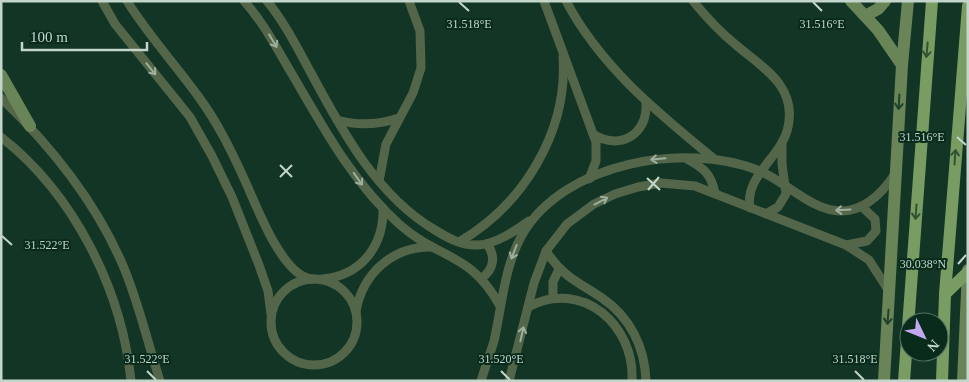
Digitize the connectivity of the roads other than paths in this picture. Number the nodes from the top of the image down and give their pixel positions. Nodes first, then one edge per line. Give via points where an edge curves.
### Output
1 (102, 1) edge
2 (127, 1) edge
3 (244, 1) edge
4 (267, 1) edge
5 (409, 1) edge
6 (544, 1) edge
7 (566, 1) edge
8 (693, 1) edge
9 (850, 1) edge
10 (885, 1) edge
11 (908, 1) edge
12 (932, 1) edge
13 (968, 6) edge
14 (865, 16) junction
15 (562, 57) junction
16 (965, 57) edge
17 (902, 66) junction
18 (1, 75) edge
19 (1, 98) edge
20 (646, 103) junction
21 (399, 118) junction
22 (337, 120) junction
23 (30, 126) junction
24 (593, 134) junction
25 (1, 137) edge
26 (782, 145) junction
27 (683, 157) junction
28 (713, 158) junction
29 (762, 172) junction
30 (896, 174) junction
31 (589, 179) junction
32 (379, 181) junction
33 (786, 185) junction
34 (715, 193) junction
35 (861, 206) junction
36 (383, 208) junction
37 (750, 208) junction
38 (766, 214) junction
39 (534, 217) junction
40 (459, 242) junction
41 (487, 244) junction
42 (846, 245) junction
43 (435, 248) junction
44 (546, 250) junction
45 (560, 269) junction
46 (968, 271) edge
47 (482, 278) junction
48 (317, 279) junction
49 (890, 291) junction
50 (945, 294) junction
51 (553, 298) junction
52 (500, 306) junction
53 (528, 307) junction
54 (356, 311) junction
55 (271, 314) junction
56 (131, 381) edge
57 (160, 381) edge
58 (481, 381) edge
59 (509, 381) edge
60 (632, 381) edge
61 (646, 381) edge
62 (884, 381) edge
63 (904, 381) edge
64 (942, 381) edge
65 (963, 381) edge

1 -> 55 street via 115,24 190,117 208,150 259,265 268,291
2 - 48 street via 219,128 278,250 307,279
3 -> 36 street via 267,31 336,147
4 - 22 street
5 - 21 street via 420,31 422,58 417,85
6 - 15 street
7 - 20 street via 599,52
8 - 26 street via 727,37 779,81 787,98 789,116
9 - 14 street
10 - 14 street via 878,10
11 - 17 street
12 -> 63 main road
13 - 16 main road
14 - 17 street via 887,41
15 - 24 street
15 - 40 street via 558,108 546,145 534,168 502,210
50 -> 16 main road
17 -> 30 street
18 - 23 street
19 - 23 street
20 - 24 street via 647,112 640,129 626,139 609,141
20 - 28 street
21 - 22 street via 373,124
21 - 32 street via 383,153
22 - 32 street
23 - 57 street via 79,185 117,253 136,301
24 - 31 street via 596,152
25 - 56 street via 58,196 84,237 104,278 121,326
26 - 29 street
26 - 33 street
27 - 28 street
27 -> 31 street via 639,161
27 - 34 street via 706,170
28 - 29 street
29 - 33 street
29 - 37 street via 749,196
30 - 35 street via 879,194
30 - 49 street
31 - 39 street via 553,200
32 - 40 street via 415,216
35 -> 33 street via 846,211 830,209
33 - 38 street via 782,202
34 - 37 street
44 -> 34 street via 576,217 604,199 626,190 673,183
35 - 42 street via 875,219 876,231 867,241
36 - 43 street via 412,234
36 - 48 street via 379,240 368,258 341,276
37 - 38 street
38 - 42 street
39 - 41 street
39 -> 52 street via 514,251
40 - 41 street
41 - 47 street via 492,254 492,265
42 - 49 street via 868,260
43 - 47 street via 463,262
43 - 54 street via 407,250 382,263 364,285
44 - 45 street
44 - 53 street
45 - 51 street via 553,282
45 - 61 street via 604,299 625,319 640,344
46 - 50 main road
46 - 65 street
47 - 52 street
48 - 54 street via 343,290
48 - 55 street via 304,280 286,289 274,304
49 -> 62 street
50 - 64 main road
51 - 53 street
51 - 60 street via 579,300 612,321 627,346
52 - 58 street via 494,341
59 -> 53 street
54 - 55 street via 357,327 348,349 330,362 314,365 293,360 278,347 272,335

